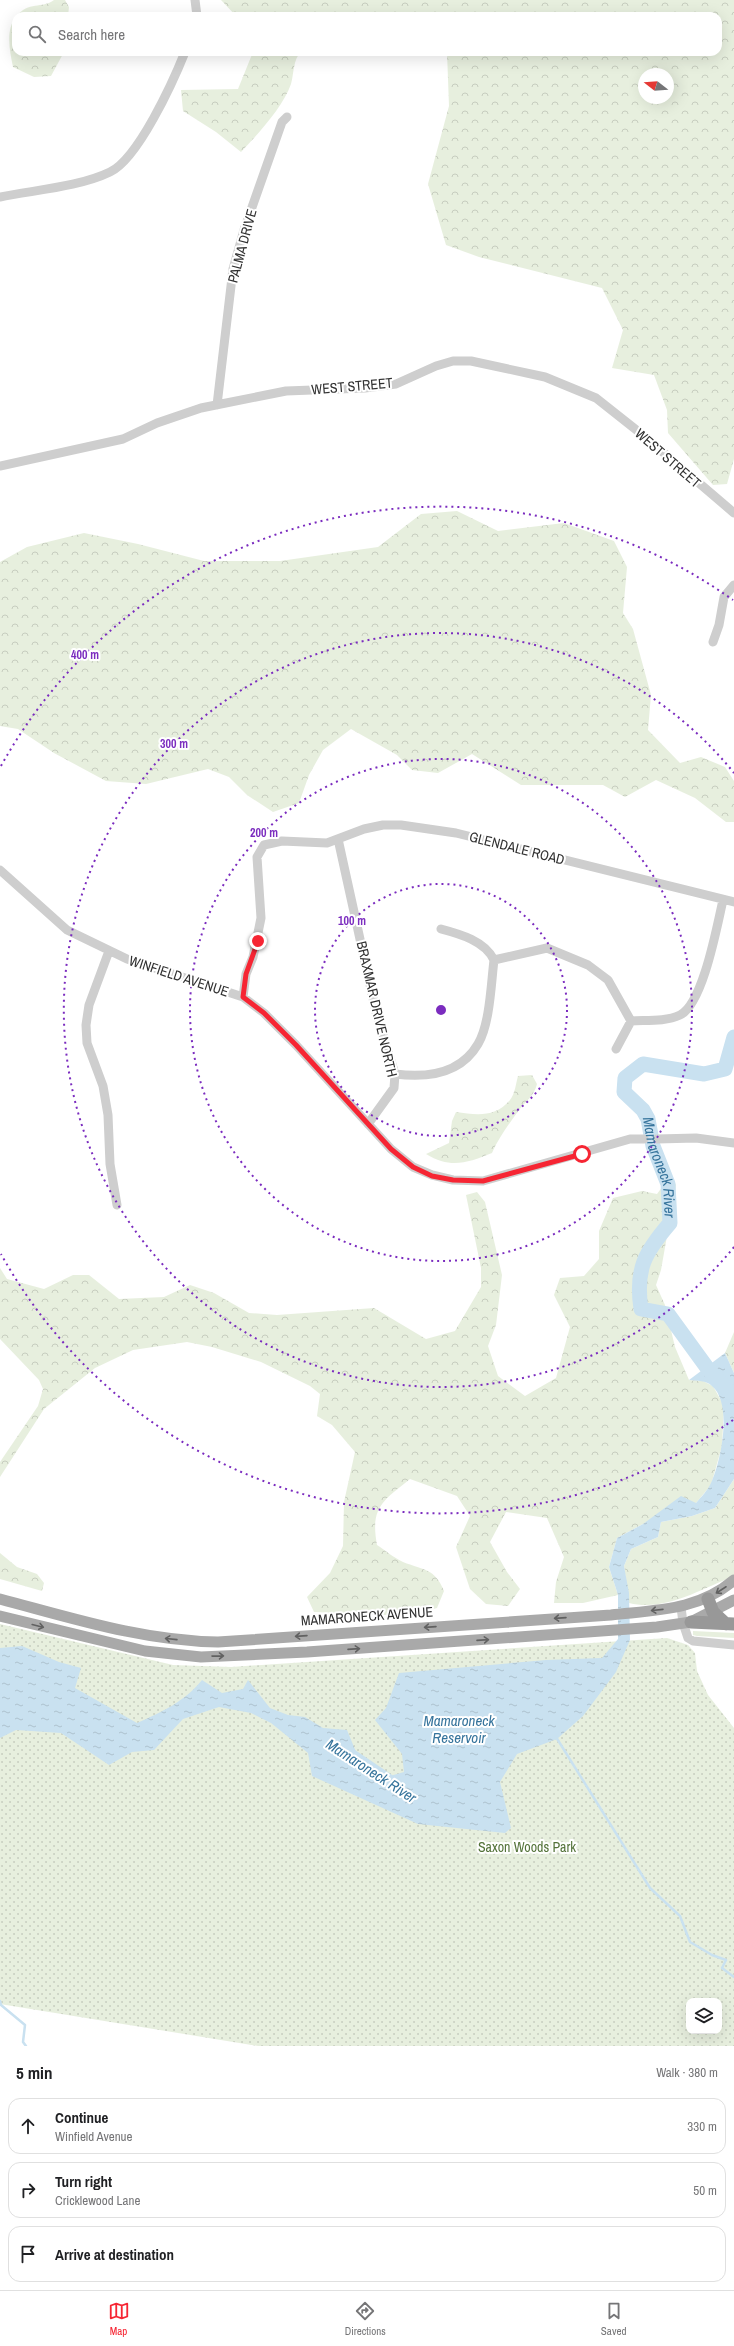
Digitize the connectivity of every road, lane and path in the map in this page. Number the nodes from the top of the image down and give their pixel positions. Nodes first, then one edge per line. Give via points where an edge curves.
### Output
1 (195, 0) edge
2 (196, 12) edge
3 (184, 56) edge
4 (287, 117) dead end
5 (0, 197) edge
6 (217, 405) junction
7 (0, 466) edge
8 (734, 513) edge
9 (734, 585) edge
10 (713, 642) dead end
11 (338, 839) junction
12 (0, 870) edge
13 (723, 900) junction
14 (734, 902) edge
15 (441, 929) dead end
16 (109, 951) junction
17 (494, 960) junction
18 (243, 997) junction
19 (631, 1020) junction
20 (616, 1049) dead end
21 (395, 1074) junction
22 (368, 1124) junction
23 (644, 1139) dead end
24 (657, 1139) dead end
25 (734, 1143) edge
26 (117, 1205) dead end
27 (734, 1580) edge
28 (0, 1599) edge
29 (708, 1599) junction
30 (734, 1600) edge
31 (682, 1607) junction
32 (714, 1612) junction
33 (0, 1616) edge
34 (687, 1623) junction
35 (730, 1624) edge
36 (257, 1639) junction
37 (734, 1645) edge
38 (259, 1655) junction

1 - 2 street
3 - 5 street via 149,125 126,162 111,172 85,180
4 - 6 street, PALMA DRIVE via 282,122 233,269
6 - 7 street, WEST STREET via 157,423 123,439
6 - 8 street, WEST STREET via 286,391 365,388 396,384 453,361 501,366 545,377 596,398
9 - 10 street via 724,597
11 - 13 street, GLENDALE ROAD via 364,829 383,826 434,830 660,882
11 - 18 street, GLENDALE ROAD via 318,844 270,842 261,847 257,857 261,918 253,957 246,974
11 - 21 street, BRAXMAR DRIVE NORTH via 376,1012
12 - 16 street, WINFIELD AVENUE via 67,930
13 - 14 street, GLENDALE ROAD
13 - 19 street via 703,978 690,1007 680,1015 670,1018
15 - 17 street via 474,941 490,952
16 - 18 street, WINFIELD AVENUE via 126,959
16 - 26 street via 89,1005 86,1025 87,1043 103,1086 108,1115 110,1164
17 - 19 street via 547,948 588,965 608,980
17 - 21 street via 486,1021 479,1044 466,1059 435,1076
18 - 22 street, WINFIELD AVENUE via 264,1013 296,1045
19 - 20 street
21 - 22 street, BRAXMAR DRIVE NORTH via 394,1088
22 - 23 street, WINFIELD AVENUE via 391,1149 413,1167 432,1176 453,1180 483,1181 630,1139
24 - 25 street via 696,1138
27 -> 29 main road, MAMARONECK AVENUE
36 -> 28 main road, MAMARONECK AVENUE via 218,1642 162,1638 119,1631
29 - 31 main road, MAMARONECK AVENUE
29 - 32 highway
30 - 32 main road
31 - 34 street
31 -> 36 main road, MAMARONECK AVENUE via 611,1615
32 - 34 main road
32 - 35 highway
33 -> 38 main road via 145,1651 201,1657
34 - 35 highway
34 - 37 street via 688,1638 693,1641
38 -> 34 main road
36 - 38 street

